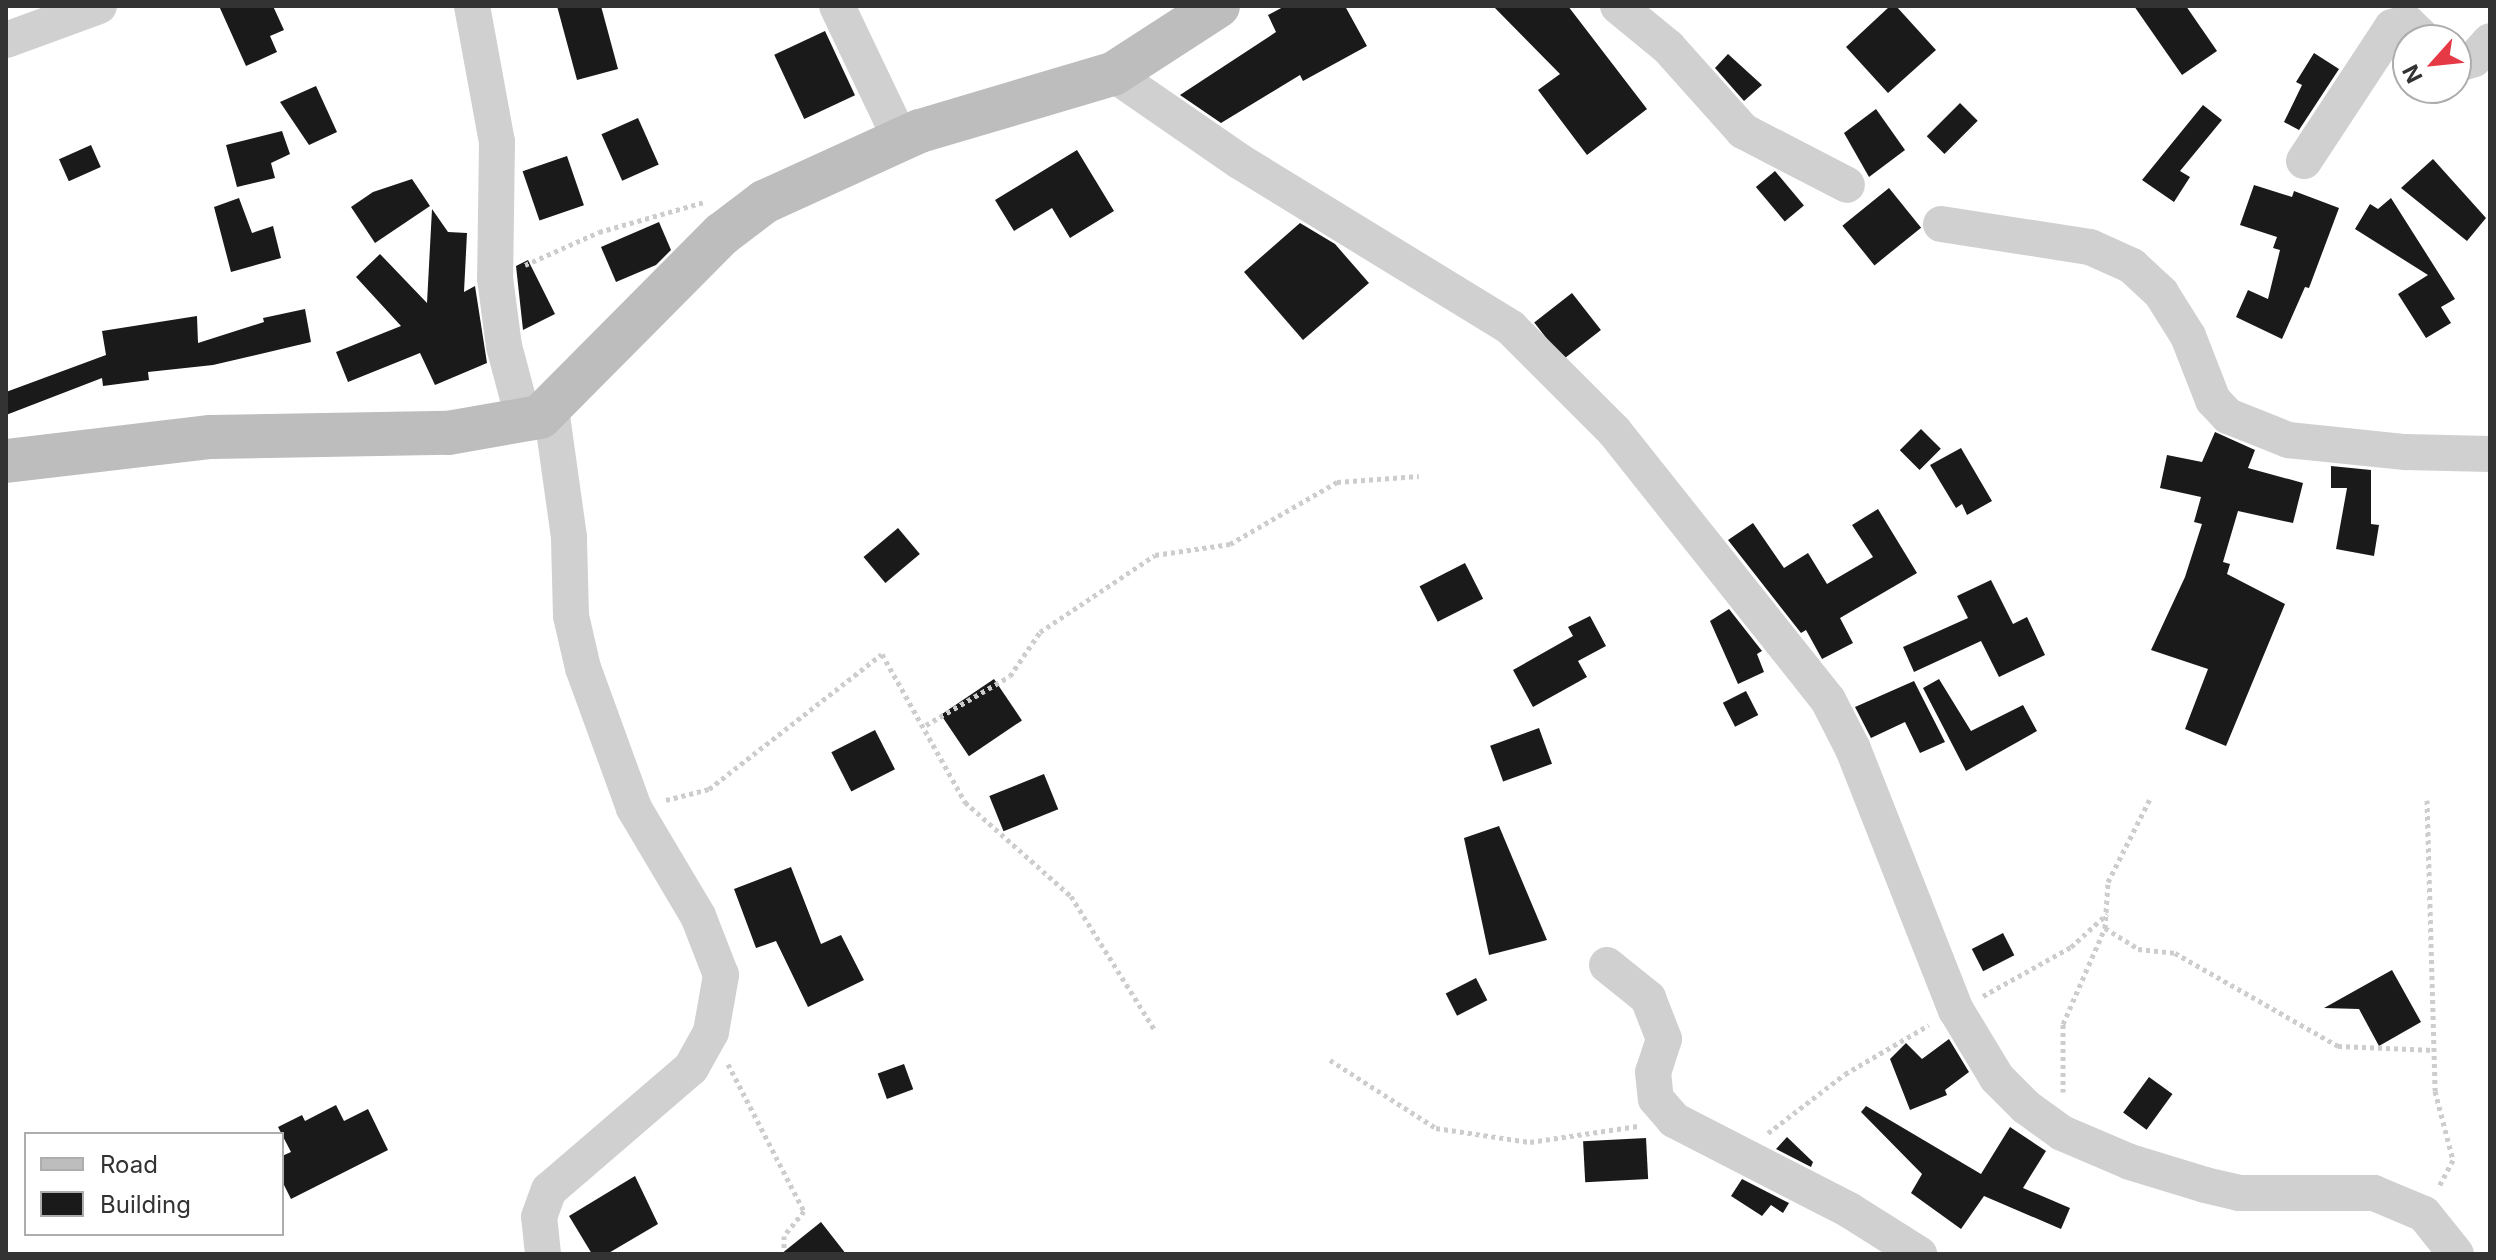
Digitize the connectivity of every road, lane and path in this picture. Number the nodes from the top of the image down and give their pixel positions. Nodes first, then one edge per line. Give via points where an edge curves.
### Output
1 (99, 6) edge
2 (472, 6) edge
3 (837, 6) edge
4 (1218, 6) edge
5 (1618, 6) edge
6 (2392, 27) edge
7 (6, 40) edge
8 (2490, 41) edge
9 (2472, 60) edge
10 (1113, 74) junction
11 (901, 140) junction
12 (2304, 161) dead end
13 (1847, 185) dead end
14 (764, 202) junction
15 (1941, 224) dead end
16 (495, 278) junction
17 (538, 415) junction
18 (2490, 454) edge
19 (6, 461) edge
20 (1419, 476) dead end
21 (926, 725) junction
22 (2151, 797) dead end
23 (2427, 800) dead end
24 (634, 808) junction
25 (2107, 914) junction
26 (2105, 928) junction
27 (1607, 965) dead end
28 (1956, 1010) junction
29 (1154, 1029) dead end
30 (711, 1032) junction
31 (2434, 1050) junction
32 (1330, 1060) dead end
33 (1674, 1120) junction
34 (2062, 1133) junction
35 (1739, 1155) junction
36 (2424, 1214) junction
37 (543, 1254) edge
38 (784, 1254) edge
39 (1919, 1254) edge
40 (2456, 1254) edge

1 - 7 street
2 - 16 street via 497,142
3 - 11 street
4 - 10 street
5 - 13 street via 1668,47 1743,131
6 - 12 street
8 - 9 street
10 - 11 street
10 - 28 street via 1239,161 1511,328 1614,431 1828,700 1853,749
11 - 14 street
14 - 16 path via 714,200 670,207
14 - 17 street via 722,234
15 - 18 street via 2090,247 2132,266 2161,293 2188,336 2213,400 2228,416 2288,440
16 - 17 street via 504,346
17 - 19 street via 448,433 211,437
17 - 24 street via 569,537 571,616 583,668
20 - 21 path via 1337,482 1230,544 1155,555 1040,632 1010,676
21 - 24 path via 890,661 878,654 709,789
21 - 29 path via 965,802 1071,896
22 - 25 path via 2108,882
23 - 31 path
24 - 30 street via 698,916 721,975
25 - 26 path
25 - 28 path via 2071,947
26 - 31 path via 2138,949 2175,953 2338,1046
26 - 34 path via 2063,1024
27 - 33 street via 1648,998 1664,1039 1653,1072 1656,1099
28 - 34 street via 1997,1078
28 - 35 path via 1845,1074
30 - 37 street via 691,1068 549,1190 539,1217
30 - 38 path via 804,1211 784,1236
31 - 36 path via 2435,1091 2453,1160
32 - 33 path via 1436,1128 1530,1142
33 - 35 street
34 - 36 street via 2130,1162 2239,1193 2374,1193
35 - 39 street via 1849,1210
36 - 40 street

